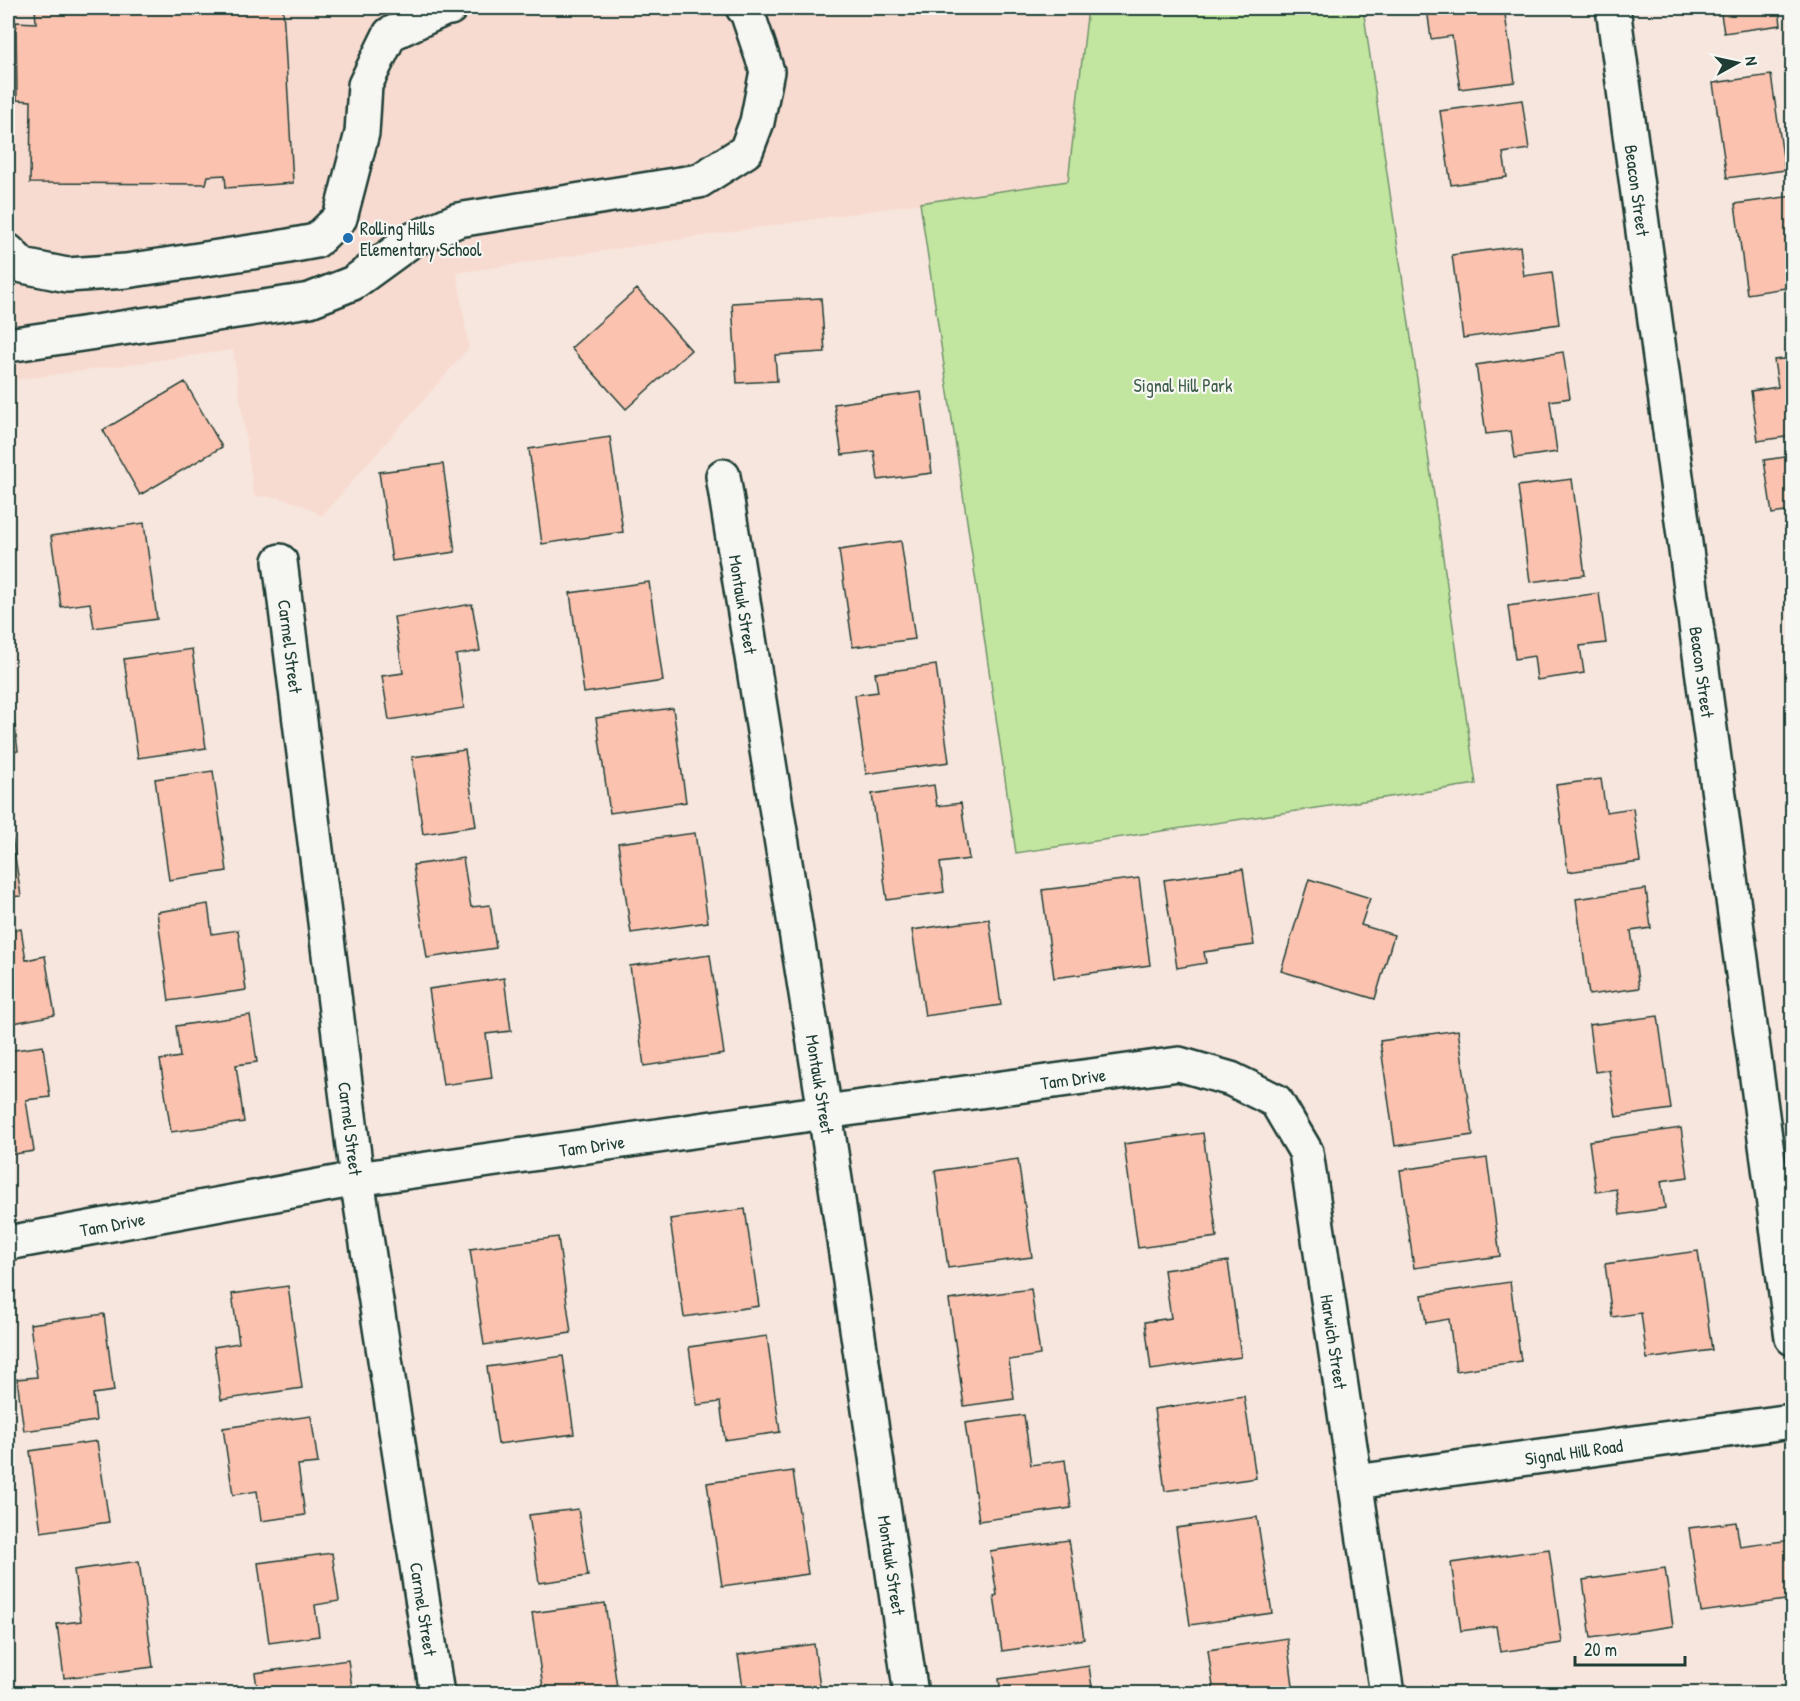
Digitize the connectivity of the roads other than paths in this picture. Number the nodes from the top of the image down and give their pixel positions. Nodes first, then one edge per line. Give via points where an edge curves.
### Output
1 (450, 8) edge
2 (743, 8) edge
3 (1613, 8) edge
4 (8, 251) edge
5 (8, 345) edge
6 (723, 476) dead end
7 (280, 561) dead end
8 (1179, 1064) joint
9 (825, 1112) junction
10 (357, 1179) junction
11 (8, 1243) edge
12 (1792, 1338) edge
13 (1792, 1421) edge
14 (1356, 1482) junction
15 (437, 1694) edge
16 (911, 1694) edge
17 (1387, 1694) edge

1 - 4 street via 390,33 365,85 362,133 340,218 316,241 126,271 67,275 23,266
2 - 5 street via 767,72 757,122 746,151 699,181 458,220 412,240 353,283 310,300
3 - 12 street, Beacon Street
6 - 9 street, Montauk Street
7 - 10 street, Carmel Street
8 - 9 street, Tam Drive
8 - 14 street, Harwich Street via 1231,1079 1276,1101 1306,1152
9 - 10 street, Tam Drive
9 - 16 street, Montauk Street
10 - 11 street, Tam Drive
10 - 15 street, Carmel Street
13 - 14 street, Signal Hill Road
14 - 17 street, Harwich Street

